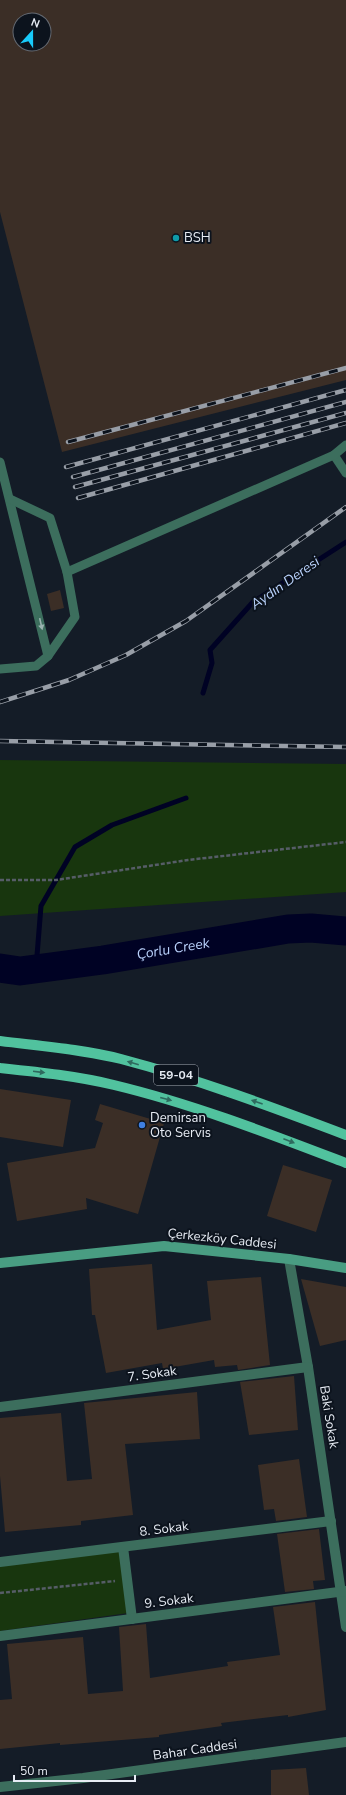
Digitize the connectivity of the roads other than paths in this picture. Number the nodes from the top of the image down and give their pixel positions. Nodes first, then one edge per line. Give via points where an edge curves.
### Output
1 (346, 445) edge
2 (334, 455) junction
3 (0, 462) edge
4 (346, 473) edge
5 (10, 499) junction
6 (67, 572) junction
7 (48, 656) junction
8 (0, 669) edge
9 (0, 1041) edge
10 (0, 1068) edge
11 (346, 1135) edge
12 (346, 1163) edge
13 (289, 1260) junction
14 (0, 1263) edge
15 (346, 1268) edge
16 (308, 1367) junction
17 (0, 1407) edge
18 (332, 1521) junction
19 (123, 1547) junction
20 (0, 1562) edge
21 (344, 1591) edge
22 (132, 1619) junction
23 (346, 1626) edge
24 (0, 1636) edge
25 (346, 1742) edge
26 (0, 1787) edge

1 - 2 lane
2 - 4 lane
2 - 6 lane
3 - 5 lane
5 - 6 lane via 50,518
5 -> 7 lane
6 - 7 lane via 75,617
7 - 8 lane via 36,666
11 -> 9 main road, 59-04 / 59-04 via 185,1077 119,1059
10 -> 12 main road, 59-04 via 113,1085 156,1096
13 - 14 main road, Çerkezköy Caddesi via 164,1246
13 - 15 main road, Çerkezköy Caddesi
13 - 16 street, Baki Sokak
16 - 17 street, 7. Sokak
16 - 18 street, Baki Sokak
18 - 19 street, 8. Sokak
18 - 21 street, Baki Sokak
19 - 20 street, 8. Sokak
19 - 22 street
21 - 22 street, 9. Sokak
21 - 23 street, Baki Sokak
22 - 24 street, 9. Sokak
25 - 26 street, Bahar Caddesi

